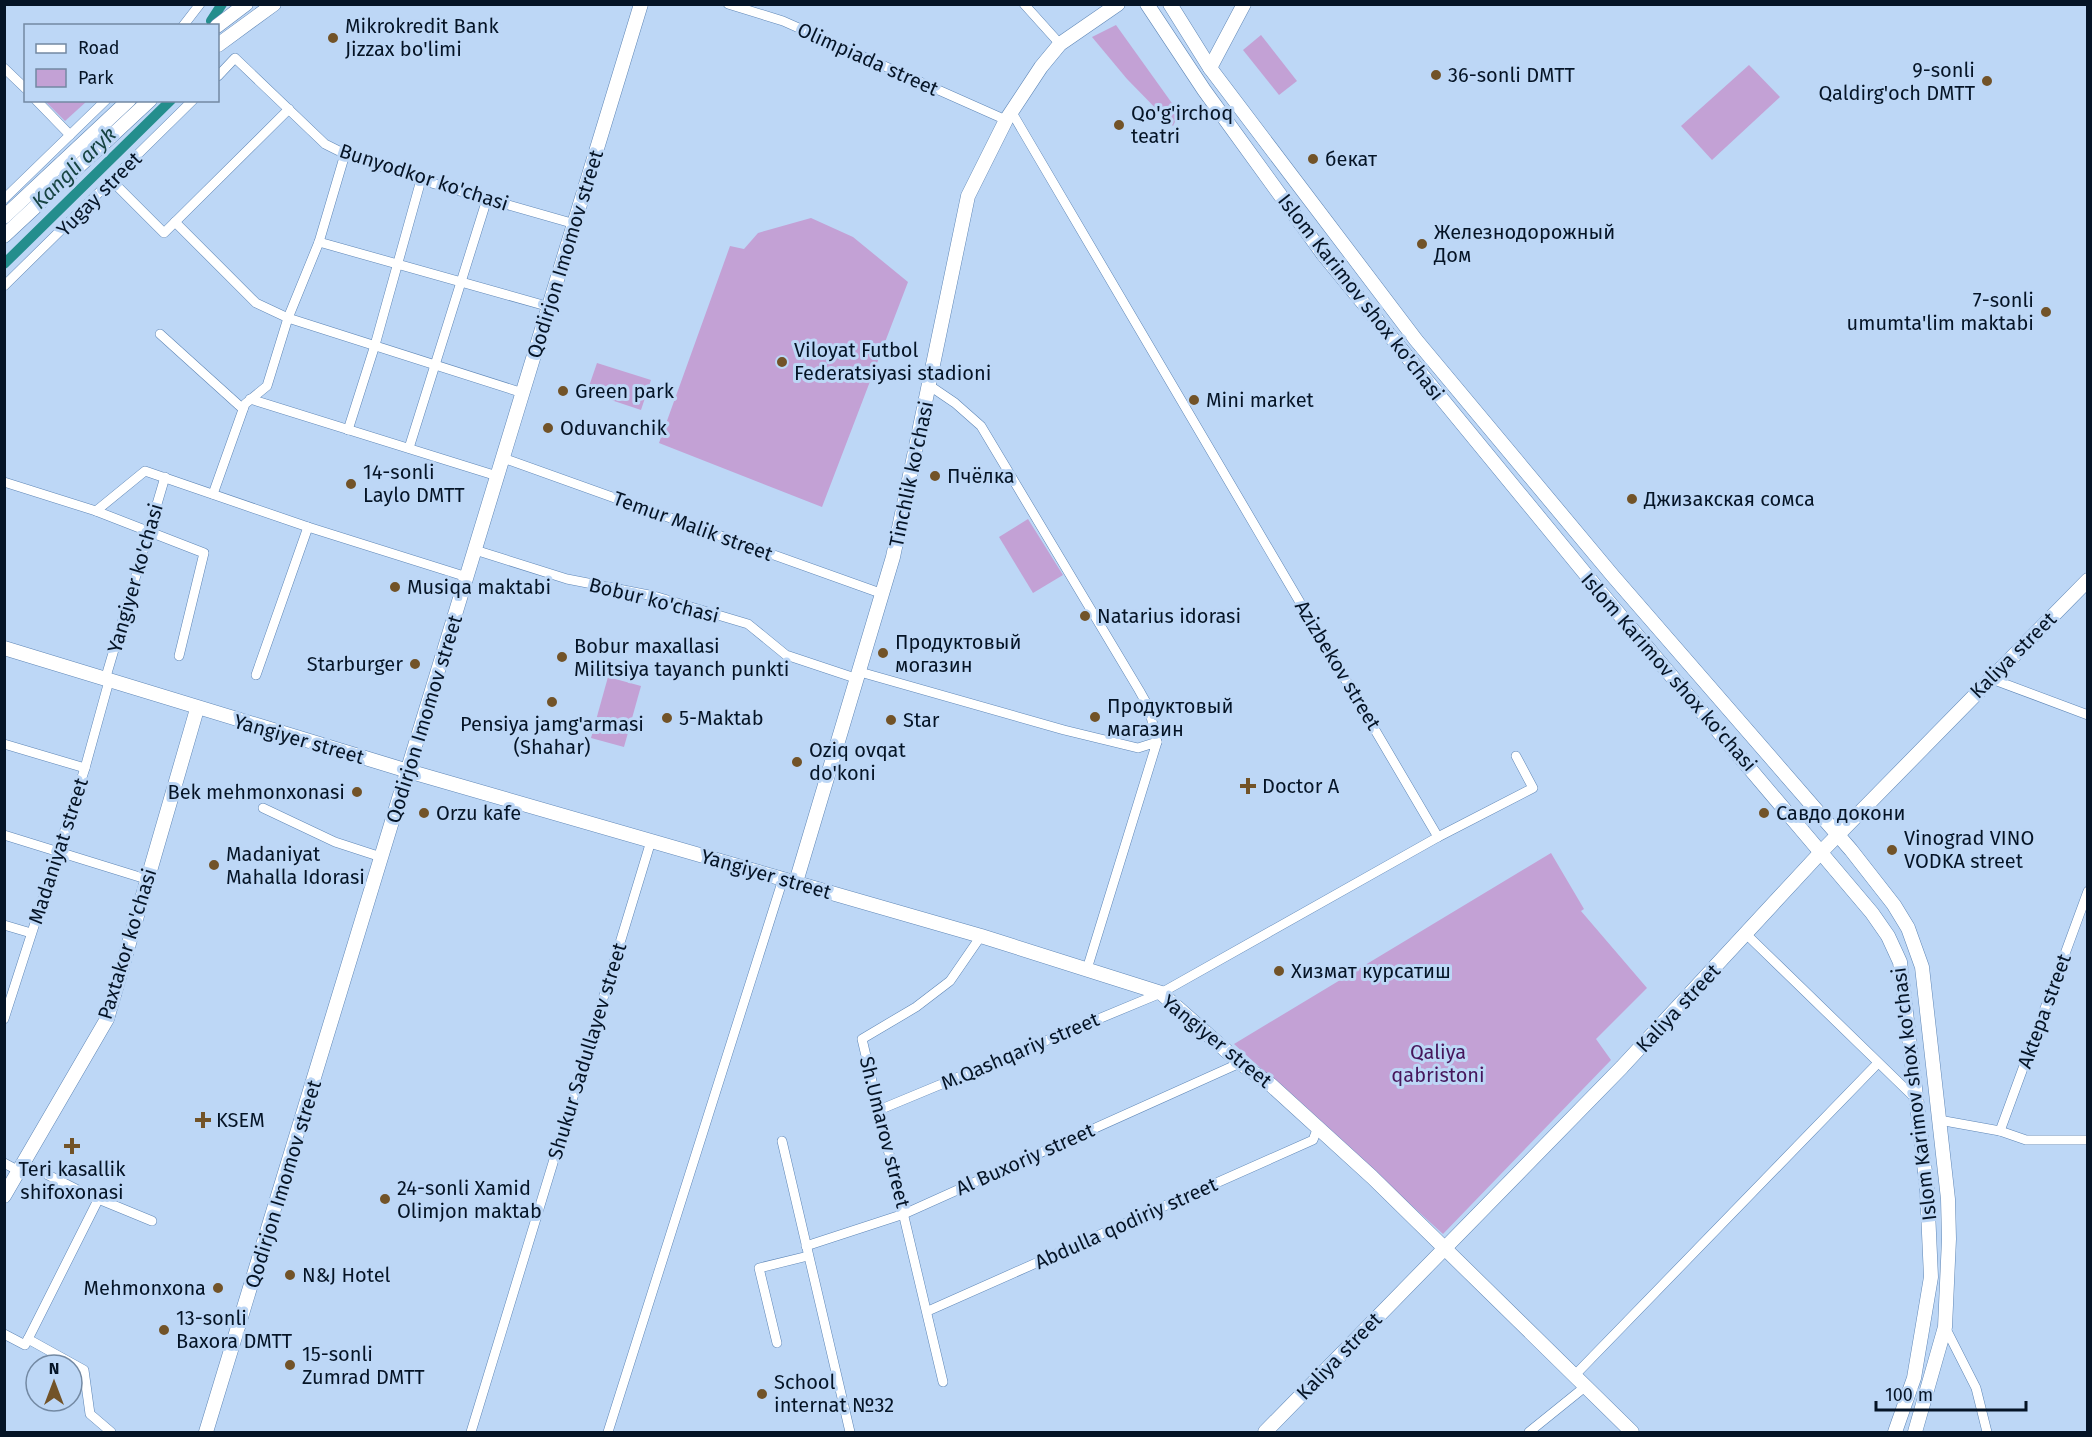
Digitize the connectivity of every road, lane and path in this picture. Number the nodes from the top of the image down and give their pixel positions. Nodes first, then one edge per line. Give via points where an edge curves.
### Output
1 (200, 4) edge
2 (246, 4) edge
3 (274, 4) edge
4 (641, 4) edge
5 (728, 4) edge
6 (1024, 4) edge
7 (1118, 4) edge
8 (1147, 4) edge
9 (1170, 4) edge
10 (1244, 4) edge
11 (185, 24) edge
12 (219, 24) edge
13 (219, 44) edge
14 (1060, 44) junction
15 (4, 68) edge
16 (1210, 68) junction
17 (219, 75) edge
18 (24, 87) edge
19 (38, 102) edge
20 (104, 102) edge
21 (127, 102) edge
22 (148, 102) edge
23 (191, 102) edge
24 (290, 109) junction
25 (1008, 116) junction
26 (70, 135) junction
27 (345, 154) junction
28 (421, 180) junction
29 (112, 182) junction
30 (4, 199) edge
31 (488, 199) junction
32 (4, 217) edge
33 (176, 222) junction
34 (574, 224) junction
35 (4, 236) edge
36 (319, 242) junction
37 (398, 264) junction
38 (462, 281) junction
39 (4, 286) edge
40 (550, 307) junction
41 (288, 318) junction
42 (160, 334) dead end
43 (375, 345) junction
44 (435, 363) junction
45 (1453, 385) junction
46 (930, 386) junction
47 (523, 393) junction
48 (1438, 394) junction
49 (250, 399) junction
50 (243, 409) junction
51 (348, 430) junction
52 (409, 448) junction
53 (503, 458) junction
54 (497, 476) junction
55 (165, 477) junction
56 (4, 482) edge
57 (213, 494) junction
58 (96, 511) junction
59 (308, 527) junction
60 (148, 530) junction
61 (475, 550) junction
62 (467, 576) junction
63 (2088, 580) edge
64 (883, 594) junction
65 (4, 648) edge
66 (179, 656) dead end
67 (256, 675) dead end
68 (859, 676) junction
69 (1989, 678) junction
70 (107, 680) junction
71 (197, 709) junction
72 (2088, 715) edge
73 (1158, 742) junction
74 (4, 744) edge
75 (1516, 756) dead end
76 (85, 768) junction
77 (408, 771) junction
78 (263, 808) dead end
79 (4, 835) edge
80 (1438, 837) junction
81 (1838, 837) junction
82 (651, 841) junction
83 (58, 851) junction
84 (1822, 851) junction
85 (381, 857) junction
86 (146, 879) junction
87 (789, 881) junction
88 (2088, 891) edge
89 (4, 925) edge
90 (31, 933) junction
91 (1746, 934) junction
92 (981, 936) junction
93 (1087, 969) junction
94 (1161, 993) junction
95 (4, 1019) edge
96 (1240, 1063) junction
97 (1878, 1063) junction
98 (1917, 1100) junction
99 (879, 1110) junction
100 (1939, 1120) junction
101 (1318, 1127) junction
102 (2000, 1131) junction
103 (2088, 1140) edge
104 (782, 1141) dead end
105 (4, 1163) edge
106 (21, 1167) junction
107 (4, 1196) edge
108 (96, 1198) junction
109 (904, 1214) junction
110 (152, 1221) dead end
111 (1445, 1247) junction
112 (807, 1251) junction
113 (928, 1311) junction
114 (1945, 1327) junction
115 (4, 1334) edge
116 (28, 1339) junction
117 (777, 1342) dead end
118 (1914, 1374) junction
119 (1575, 1376) junction
120 (1933, 1378) junction
121 (944, 1382) dead end
122 (1586, 1386) junction
123 (111, 1432) edge
124 (206, 1432) edge
125 (471, 1432) edge
126 (608, 1432) edge
127 (850, 1432) edge
128 (1265, 1432) edge
129 (1529, 1432) edge
130 (1632, 1432) edge
131 (1895, 1432) edge
132 (1915, 1432) edge
133 (1987, 1432) edge

1 - 11 street
2 - 12 main road
3 - 13 main road
4 - 34 main road, Qodirjon Imomov street
5 - 25 street, Olimpiada street via 783,21
6 - 14 street
7 - 14 main road, Tinchlik ko'chasi
8 - 48 main road, Islom Karimov shox ko'chasi via 1323,254
9 - 16 main road, Islom Karimov shox ko'chasi
10 - 16 main road
14 - 25 main road, Tinchlik ko'chasi via 1027,84
15 - 18 street
16 - 45 main road, Islom Karimov shox ko'chasi via 1320,217
17 - 24 street, Bunyodkor ko'chasi via 236,58
19 - 26 street
20 - 26 street
21 - 32 main road
22 - 35 main road, Yugay street
23 - 29 street, Yugay street
24 - 27 street, Bunyodkor ko'chasi via 325,144
24 - 33 street
25 - 46 main road, Tinchlik ko'chasi via 968,196
25 - 80 street, Azizbekov street via 1076,219
26 - 30 street
27 - 28 street, Bunyodkor ko'chasi
27 - 36 street
28 - 31 street, Bunyodkor ko'chasi
28 - 37 street
29 - 33 street via 164,233
29 - 39 street, Yugay street
31 - 34 street, Bunyodkor ko'chasi
31 - 38 street
33 - 41 street via 256,303
34 - 40 main road, Qodirjon Imomov street
36 - 37 street
36 - 41 street
37 - 38 street
37 - 43 street
38 - 40 street
38 - 44 street
40 - 47 main road, Qodirjon Imomov street
41 - 43 street
41 - 49 street via 267,386
42 - 50 street
43 - 44 street
43 - 51 street
44 - 47 street
44 - 52 street
45 - 48 main road via 1446,396
45 - 81 main road, Islom Karimov shox ko'chasi
46 - 64 main road, Tinchlik ko'chasi
46 - 73 street via 981,426 1144,699
47 - 53 main road, Qodirjon Imomov street
48 - 84 main road, Islom Karimov shox ko'chasi via 1595,586
49 - 50 street
49 - 51 street
50 - 57 street
51 - 52 street
52 - 54 street
53 - 54 main road, Qodirjon Imomov street
53 - 64 street, Temur Malik street
54 - 61 main road, Qodirjon Imomov street
55 - 57 street
55 - 58 street via 145,471
55 - 60 street, Yangiyer ko'chasi
56 - 58 street
57 - 59 street
58 - 60 street
59 - 62 street
59 - 67 street
60 - 66 street via 204,553
60 - 70 street, Yangiyer ko'chasi
61 - 62 main road, Qodirjon Imomov street
61 - 68 street, Bobur ko'chasi via 567,579 654,596 748,624 786,655
62 - 77 main road, Qodirjon Imomov street
63 - 69 main road, Kaliya street
64 - 68 main road, Tinchlik ko'chasi
65 - 70 main road, Yangiyer street
68 - 73 street via 1138,748
68 - 87 main road, Tinchlik ko'chasi
69 - 72 street
69 - 81 main road, Kaliya street
70 - 71 main road, Yangiyer street
70 - 76 street, Madaniyat street
71 - 77 main road, Yangiyer street
71 - 86 main road, Paxtakor ko'chasi
73 - 93 street
74 - 76 street
75 - 80 street via 1533,788
76 - 83 street, Madaniyat street
77 - 82 main road, Yangiyer street
77 - 85 main road, Qodirjon Imomov street
78 - 85 street via 335,842
79 - 83 street
80 - 94 street
81 - 84 main road, Kaliya street
81 - 100 main road, Islom Karimov shox ko'chasi via 1894,905 1916,947 1922,967
82 - 87 main road, Yangiyer street
82 - 125 street, Shukur Sadullayev street
83 - 86 street
83 - 90 street, Madaniyat street
84 - 91 main road, Kaliya street
84 - 98 main road, Islom Karimov shox ko'chasi via 1895,948
85 - 124 main road, Qodirjon Imomov street
86 - 106 main road, Paxtakor ko'chasi via 107,1019
87 - 92 main road, Yangiyer street
87 - 126 street
88 - 102 street, Aktepa street
89 - 90 street
90 - 95 street, Madaniyat street
91 - 97 street
91 - 111 main road, Kaliya street
92 - 93 main road, Yangiyer street
92 - 99 street, Sh.Umarov street via 950,981 862,1039
93 - 94 main road, Yangiyer street
94 - 96 main road, Yangiyer street
94 - 99 street, M.Qashqariy street
96 - 101 main road, Yangiyer street
96 - 109 street, Al Buxoriy street
97 - 98 street
97 - 119 street
98 - 118 main road, Islom Karimov shox ko'chasi via 1931,1277
99 - 109 street, Sh.Umarov street
100 - 102 street
100 - 114 main road, Islom Karimov shox ko'chasi via 1949,1229
101 - 111 main road, Yangiyer street
101 - 113 street, Abdulla qodiriy street via 1312,1140
102 - 103 street via 2026,1140
104 - 112 street
105 - 106 street
106 - 107 main road, Paxtakor ko'chasi
106 - 108 street
108 - 110 street
108 - 116 street
109 - 112 street, Al Buxoriy street
109 - 113 street, Sh.Umarov street
111 - 119 main road, Yangiyer street
111 - 128 main road, Kaliya street
112 - 117 street, Al Buxoriy street via 759,1268
112 - 127 street
113 - 121 street, Sh.Umarov street
114 - 120 main road, Islom Karimov shox ko'chasi
114 - 133 street via 1976,1388
115 - 116 street via 25,1345
116 - 123 street via 84,1370 90,1414
118 - 120 main road via 1925,1371
118 - 131 main road, Islom Karimov shox ko'chasi
119 - 122 main road, Yangiyer street
120 - 132 main road, Islom Karimov shox ko'chasi
122 - 129 street
122 - 130 main road, Yangiyer street

